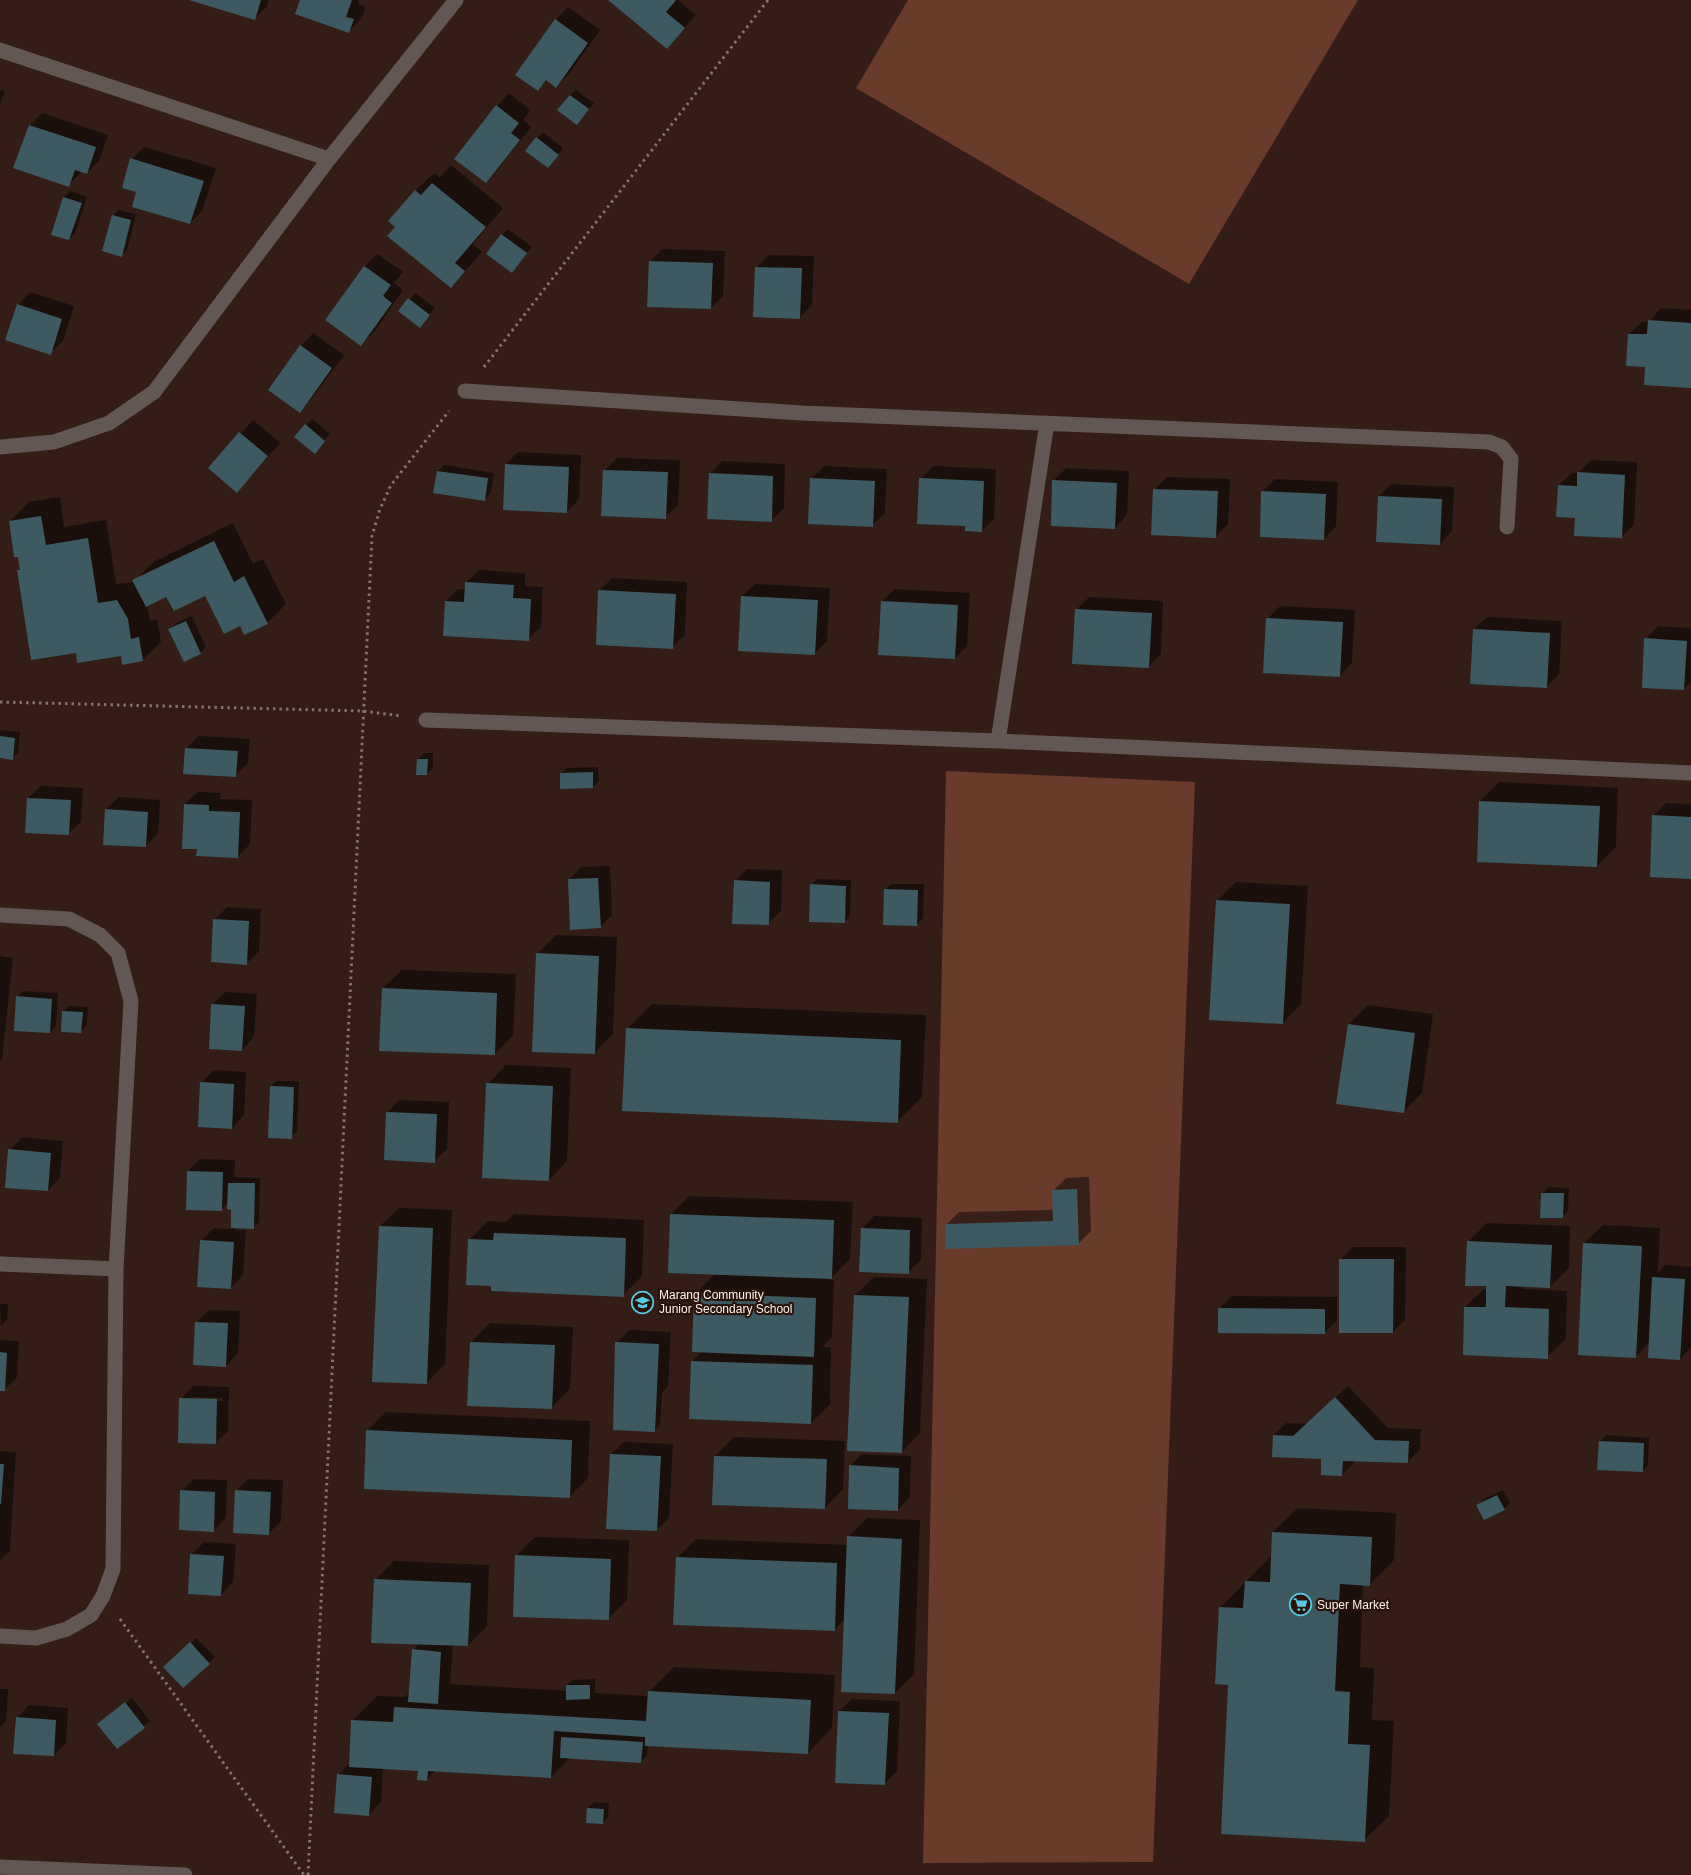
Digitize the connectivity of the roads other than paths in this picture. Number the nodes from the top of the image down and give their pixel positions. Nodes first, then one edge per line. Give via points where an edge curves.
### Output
1 (456, 0) edge
2 (0, 50) edge
3 (329, 159) junction
4 (465, 391) road end
5 (1047, 423) junction
6 (0, 447) edge
7 (1507, 527) dead end
8 (426, 720) road end
9 (998, 741) junction
10 (1691, 773) edge
11 (0, 915) edge
12 (0, 1264) edge
13 (116, 1269) junction
14 (0, 1636) edge
15 (0, 1867) edge
16 (43, 1872) edge
17 (185, 1875) edge

1 - 3 street
2 - 3 street
3 - 6 street via 154,392 109,423 54,442
4 - 5 street via 802,413
5 - 7 street via 1489,442 1502,448 1511,459
5 - 9 street
8 - 9 street
9 - 10 street
11 - 13 street via 69,919 100,935 118,953 131,1002
12 - 13 street
13 - 14 street via 114,1569 91,1615 68,1629 36,1638
15 - 16 street
16 - 17 street

